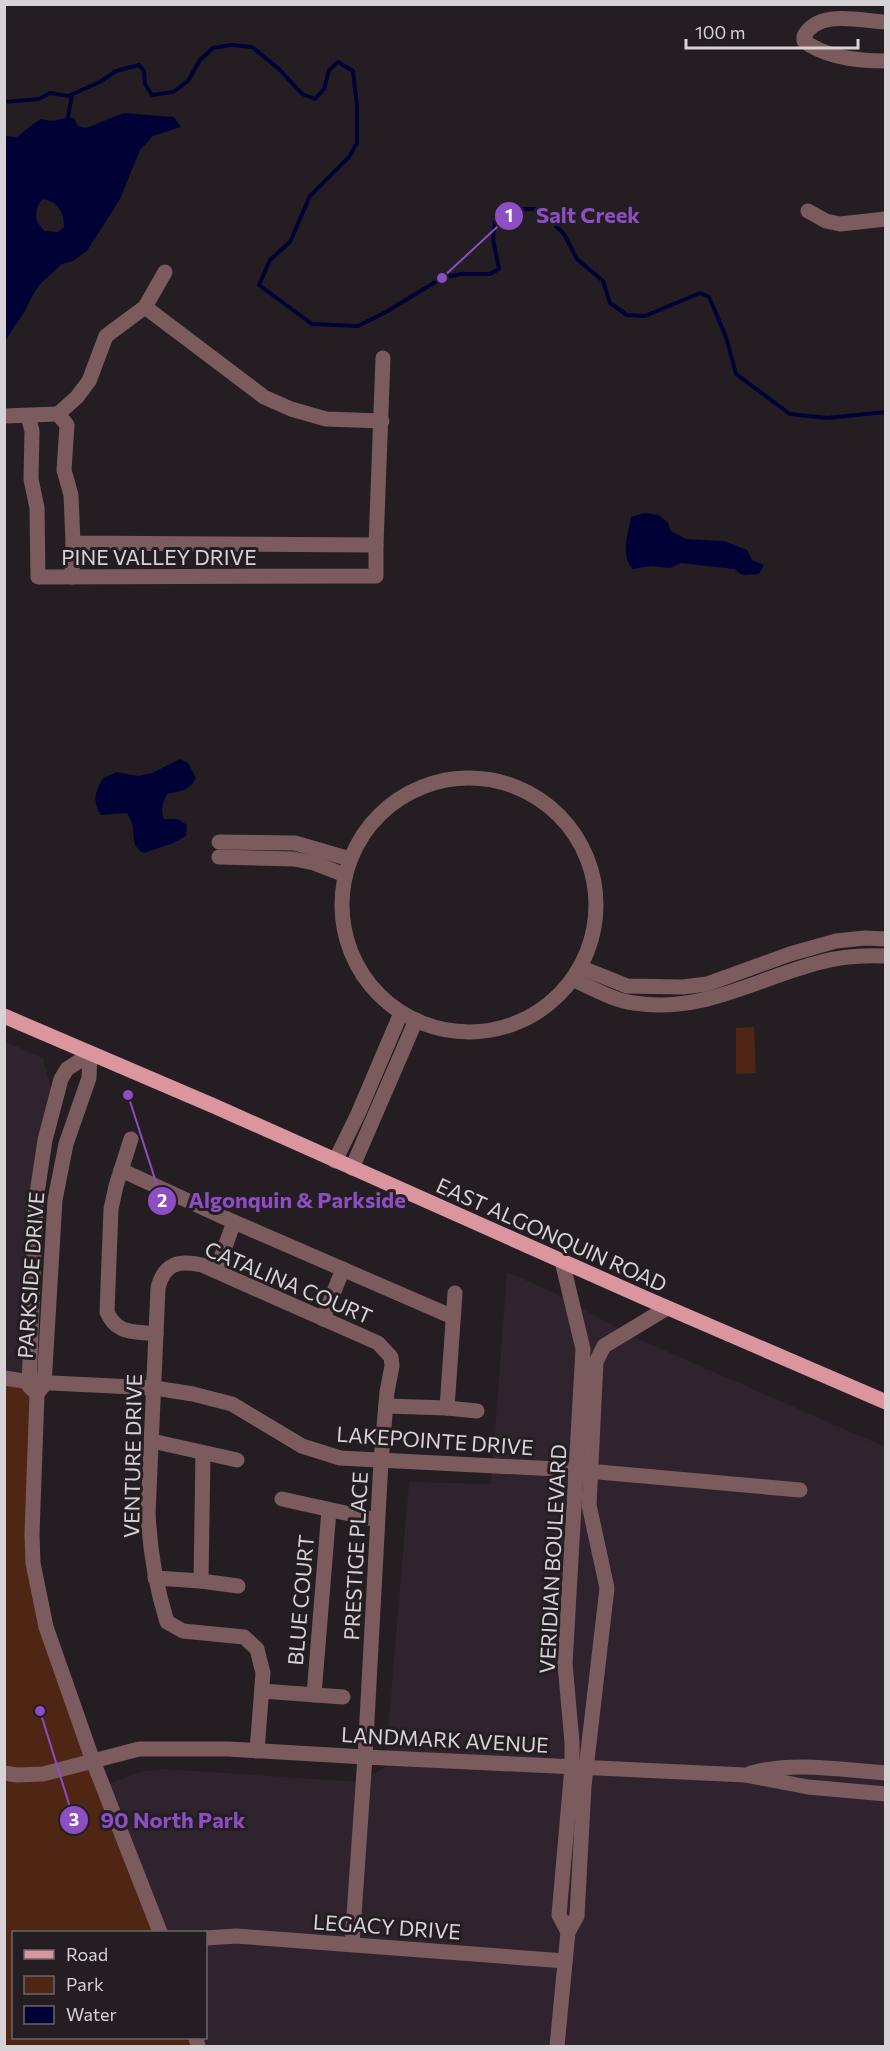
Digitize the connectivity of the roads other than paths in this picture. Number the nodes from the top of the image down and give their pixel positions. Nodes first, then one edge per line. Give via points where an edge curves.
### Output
1 (885, 22) edge
2 (885, 61) edge
3 (808, 211) dead end
4 (885, 219) edge
5 (165, 272) dead end
6 (145, 307) junction
7 (383, 358) dead end
8 (58, 414) junction
9 (18, 416) edge
10 (382, 422) junction
11 (73, 543) junction
12 (376, 545) junction
13 (72, 577) junction
14 (350, 859) junction
15 (345, 875) junction
16 (885, 939) edge
17 (885, 956) edge
18 (578, 974) junction
19 (401, 1013) junction
20 (4, 1016) edge
21 (416, 1020) junction
22 (90, 1054) junction
23 (130, 1138) dead end
24 (335, 1161) junction
25 (352, 1168) junction
26 (121, 1170) junction
27 (234, 1222) junction
28 (562, 1260) junction
29 (343, 1269) junction
30 (165, 1270) joint
31 (221, 1273) junction
32 (455, 1293) dead end
33 (667, 1308) junction
34 (453, 1317) junction
35 (323, 1318) junction
36 (156, 1334) junction
37 (391, 1357) joint
38 (4, 1378) edge
39 (37, 1386) junction
40 (154, 1388) junction
41 (883, 1400) edge
42 (386, 1406) junction
43 (447, 1408) junction
44 (477, 1412) dead end
45 (152, 1441) junction
46 (203, 1453) junction
47 (237, 1460) dead end
48 (381, 1461) junction
49 (583, 1471) junction
50 (800, 1490) dead end
51 (282, 1500) dead end
52 (329, 1510) junction
53 (377, 1520) junction
54 (155, 1578) junction
55 (201, 1581) junction
56 (238, 1586) dead end
57 (262, 1691) junction
58 (314, 1695) junction
59 (343, 1697) dead end
60 (257, 1751) junction
61 (365, 1757) junction
62 (93, 1761) junction
63 (579, 1767) junction
64 (4, 1773) edge
65 (885, 1773) edge
66 (745, 1775) junction
67 (885, 1794) edge
68 (160, 1931) edge
69 (207, 1938) edge
70 (352, 1944) junction
71 (565, 1961) junction
72 (557, 2046) edge

1 - 2 street via 820,21 811,25 804,36 804,41 813,47 845,58
3 - 4 street via 840,224
5 - 6 street
6 - 8 street via 106,336 88,381
6 - 10 street via 264,397 326,419
7 - 10 street, PINE VALLEY DRIVE
8 - 9 street, PINE VALLEY DRIVE
8 - 11 street, PINE VALLEY DRIVE via 67,425 64,470 72,495
9 - 13 street, PINE VALLEY DRIVE via 32,431 38,577
10 - 12 street, PINE VALLEY DRIVE
11 - 12 street, PINE VALLEY DRIVE
11 - 13 street
12 - 13 street, PINE VALLEY DRIVE via 376,576
14 - 15 street
14 - 15 street via 295,843 219,850 294,859
14 - 18 street via 368,827 406,793 469,778 516,786 553,810 586,850 594,884 590,939
15 - 19 street via 343,920 355,962 384,999
16 - 18 street via 836,941 707,984 683,987 627,986
17 - 18 street via 861,955 822,962 708,1000 666,1006 610,996
18 - 21 street via 543,1009 506,1026 461,1030 438,1028
19 - 21 street
19 - 24 street
20 - 22 main road, EAST ALGONQUIN ROAD
21 - 25 street
22 - 24 main road, EAST ALGONQUIN ROAD
22 - 39 street, PARKSIDE DRIVE via 89,1078 66,1144 56,1191
22 - 39 street, PARKSIDE DRIVE via 67,1069 61,1079 45,1140 36,1200
23 - 26 street
24 - 25 main road, EAST ALGONQUIN ROAD
25 - 28 main road, EAST ALGONQUIN ROAD
26 - 27 street
26 - 36 street via 111,1209 107,1312 112,1323 123,1330
27 - 29 street
27 - 31 street via 222,1255
28 - 33 main road, EAST ALGONQUIN ROAD
28 - 49 street, VERIDIAN BOULEVARD via 584,1349
29 - 34 street
29 - 35 street
30 - 31 street, CATALINA COURT via 190,1262
30 - 36 street, VENTURE DRIVE via 158,1288
31 - 35 street, CATALINA COURT
32 - 34 street
33 - 41 main road, EAST ALGONQUIN ROAD
33 - 49 street, VERIDIAN BOULEVARD via 604,1346 596,1362
34 - 43 street
35 - 37 street, CATALINA COURT via 378,1343
36 - 40 street, VENTURE DRIVE
37 - 42 street, PRESTIGE PLACE
38 - 39 street, LAKEPOINTE DRIVE
39 - 40 street, LAKEPOINTE DRIVE
39 - 62 street, PARKSIDE DRIVE via 33,1563 46,1627
40 - 45 street, VENTURE DRIVE
40 - 48 street, LAKEPOINTE DRIVE via 232,1404 302,1446 340,1458
42 - 43 street
42 - 48 street, PRESTIGE PLACE
43 - 44 street
45 - 46 street
45 - 54 street, VENTURE DRIVE via 148,1514
46 - 47 street
46 - 55 street
48 - 49 street, LAKEPOINTE DRIVE
48 - 53 street, PRESTIGE PLACE
49 - 50 street, LAKEPOINTE DRIVE
49 - 63 street, VERIDIAN BOULEVARD via 565,1664 572,1742
49 - 63 street, VERIDIAN BOULEVARD via 607,1588
51 - 52 street, BLUE COURT
52 - 53 street, BLUE COURT
52 - 58 street, BLUE COURT
53 - 61 street, PRESTIGE PLACE
54 - 55 street
54 - 57 street, VENTURE DRIVE via 167,1622 183,1631 244,1637 257,1649 263,1673
55 - 56 street
57 - 58 street, BLUE COURT
57 - 60 street, VENTURE DRIVE
58 - 59 street, BLUE COURT
60 - 61 street, LANDMARK AVENUE
60 - 62 street, LANDMARK AVENUE via 139,1749
61 - 63 street, LANDMARK AVENUE
61 - 70 street, PRESTIGE PLACE
62 - 64 street, LANDMARK AVENUE via 43,1774
62 - 68 street, PARKSIDE DRIVE
63 - 66 street, LANDMARK AVENUE
63 - 71 street, VERIDIAN BOULEVARD via 559,1915 568,1932
65 - 66 street via 808,1768 767,1769
66 - 67 street, LANDMARK AVENUE via 808,1787
69 - 70 street, LEGACY DRIVE via 236,1936
70 - 71 street, LEGACY DRIVE
71 - 72 street, VERIDIAN BOULEVARD

